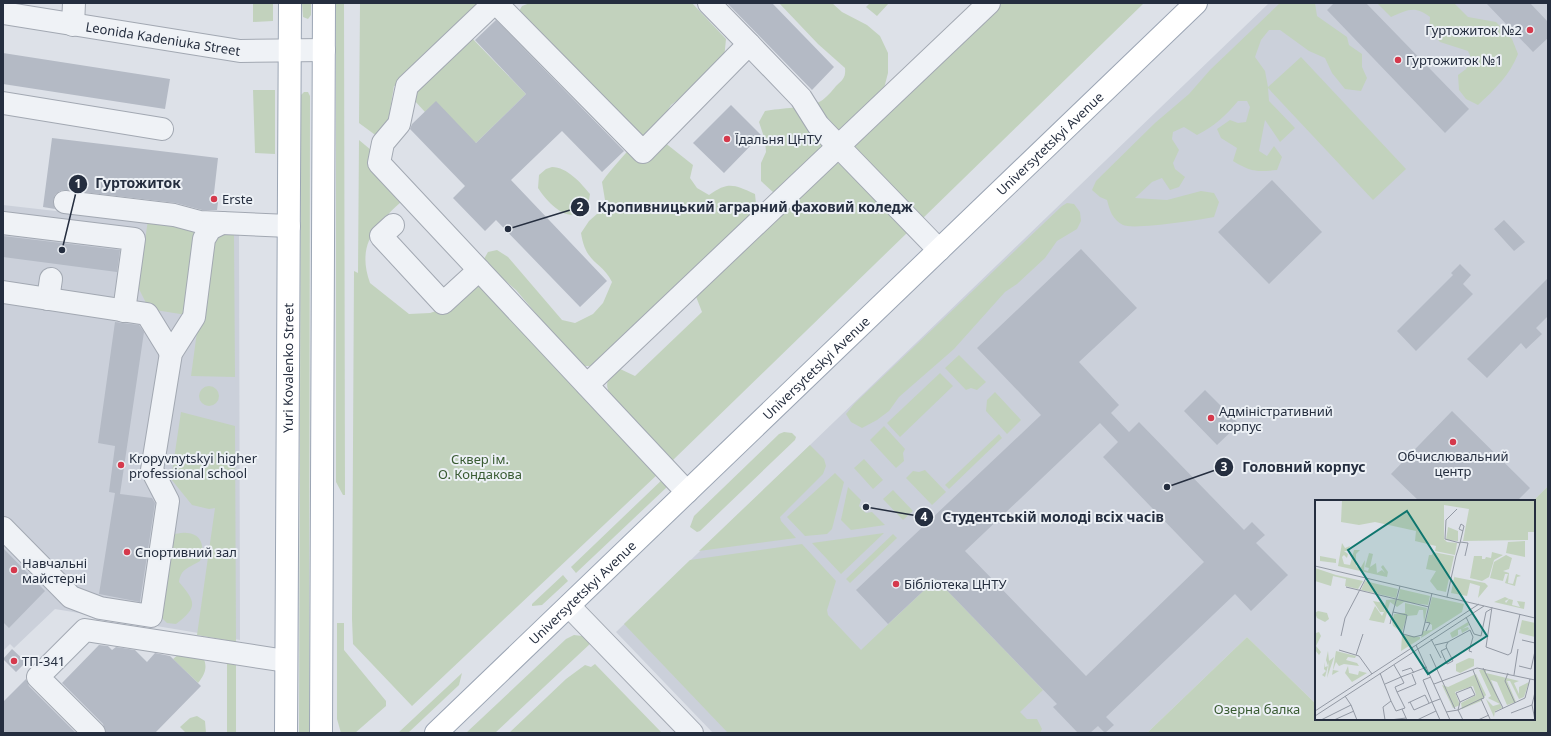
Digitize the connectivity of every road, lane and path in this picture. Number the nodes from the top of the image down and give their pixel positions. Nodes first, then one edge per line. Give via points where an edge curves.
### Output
1 (74, 3) edge
2 (290, 3) edge
3 (324, 3) edge
4 (709, 3) edge
5 (989, 3) edge
6 (1196, 3) edge
7 (3, 13) edge
8 (73, 24) junction
9 (750, 44) junction
10 (324, 50) junction
11 (290, 51) junction
12 (3, 103) edge
13 (162, 129) dead end
14 (838, 146) junction
15 (65, 202) dead end
16 (404, 214) junction
17 (3, 223) edge
18 (222, 223) junction
19 (289, 226) junction
20 (938, 250) junction
21 (479, 270) junction
22 (3, 292) edge
23 (124, 311) junction
24 (171, 353) junction
25 (587, 385) junction
26 (687, 492) junction
27 (3, 528) edge
28 (569, 606) junction
29 (286, 661) junction
30 (324, 730) edge
31 (94, 733) edge
32 (286, 733) edge
33 (436, 733) edge
34 (692, 733) edge

1 - 8 street
2 - 11 main road, Yuri Kovalenko Street
3 - 10 main road
4 - 9 street
5 - 14 street
6 - 20 main road, Universytetskyi Avenue
7 - 8 street, Leonida Kadeniuka Street
8 - 11 street, Leonida Kadeniuka Street via 240,51
9 - 14 street via 801,98 818,125
9 - 16 street via 643,152 501,8 493,4 407,86 400,124 383,143 379,164
10 - 11 street, Leonida Kadeniuka Street
10 - 30 main road
11 - 19 main road, Yuri Kovalenko Street
12 - 13 street
14 - 20 street
14 - 25 street
15 - 18 street
16 - 21 street
16 - 21 street via 381,236 443,303
17 - 23 street via 134,239
18 - 19 street
18 - 24 street via 210,229 204,239 194,317
19 - 29 main road, Yuri Kovalenko Street
20 - 26 main road, Universytetskyi Avenue
21 - 25 street
22 - 23 street via 50,289
23 - 24 street via 147,314
24 - 27 street via 152,470 168,501 151,616 100,608 71,598
25 - 26 street
26 - 28 main road, Universytetskyi Avenue
28 - 33 main road, Universytetskyi Avenue
28 - 34 street
29 - 31 street via 85,630 38,676
29 - 32 main road, Yuri Kovalenko Street

